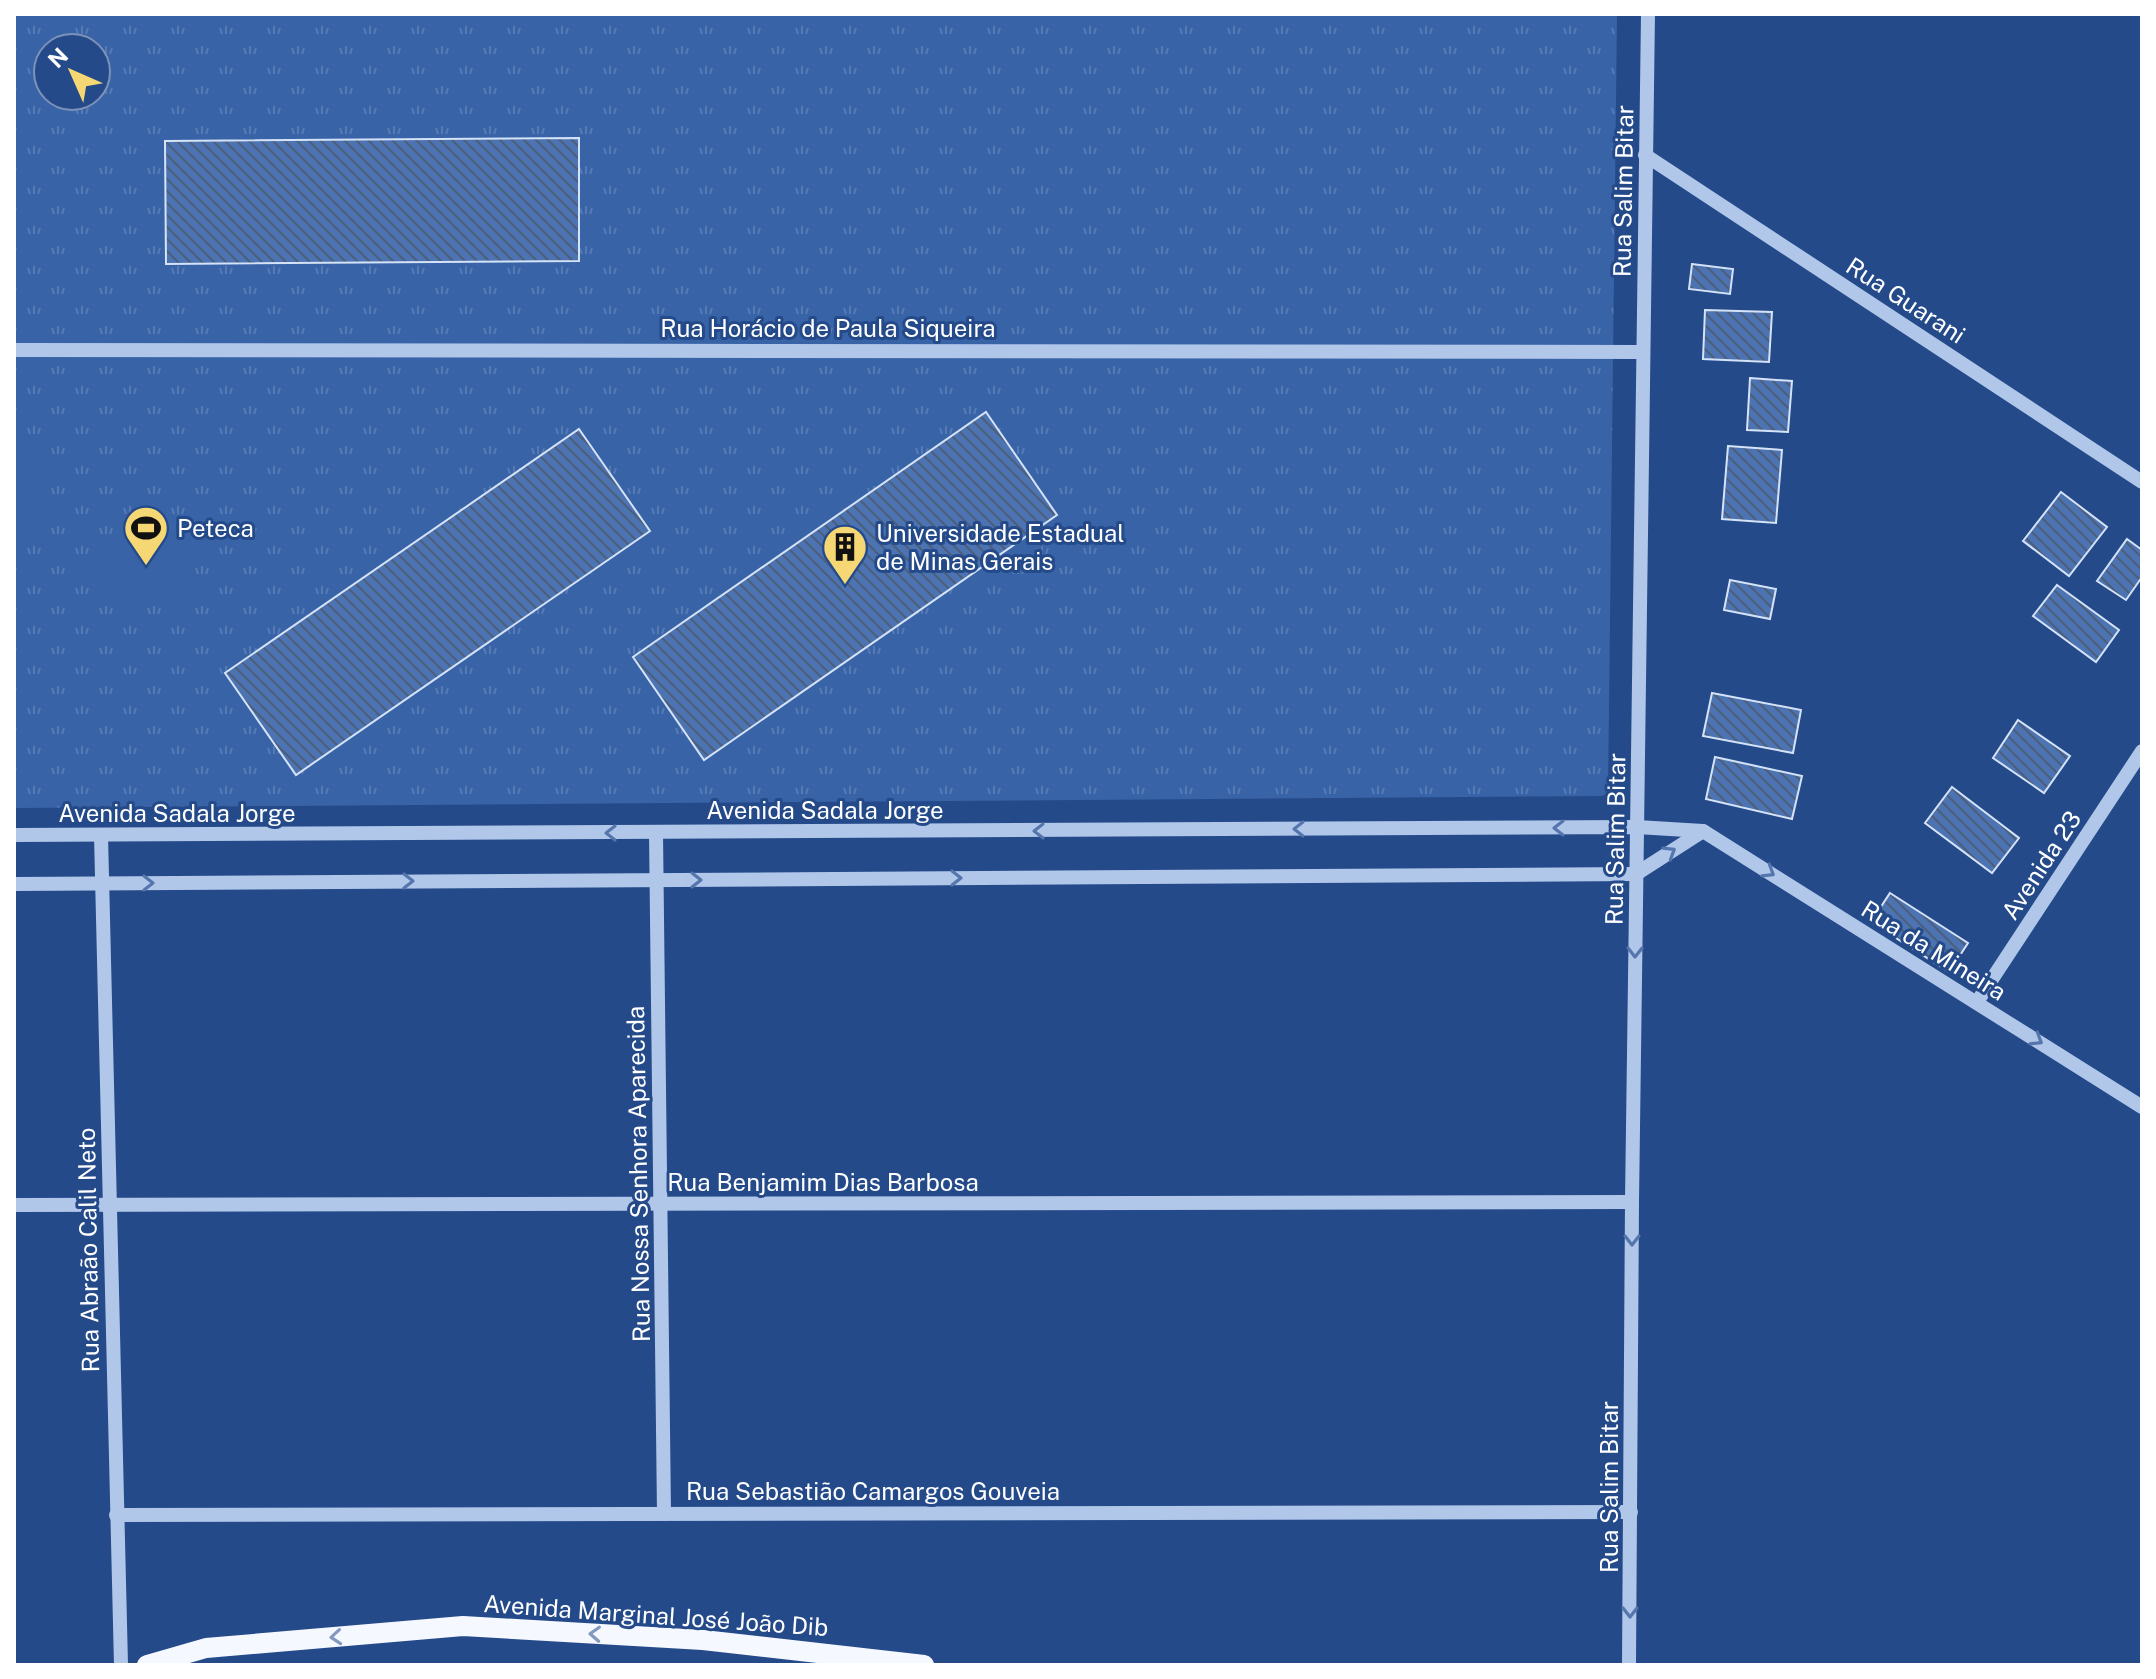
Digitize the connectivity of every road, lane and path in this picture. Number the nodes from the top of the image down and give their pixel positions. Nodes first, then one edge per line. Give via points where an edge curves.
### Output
1 (1648, 14) edge
2 (1645, 155) junction
3 (14, 350) edge
4 (1643, 352) junction
5 (2142, 482) edge
6 (2142, 751) edge
7 (1637, 827) junction
8 (1703, 831) junction
9 (656, 833) junction
10 (14, 835) edge
11 (101, 835) junction
12 (1636, 874) junction
13 (656, 880) junction
14 (102, 883) junction
15 (14, 884) edge
16 (1977, 1002) junction
17 (2142, 1107) edge
18 (1632, 1202) junction
19 (109, 1204) junction
20 (660, 1204) junction
21 (14, 1205) edge
22 (1631, 1512) junction
23 (664, 1514) junction
24 (116, 1515) junction
25 (121, 1665) edge
26 (147, 1665) edge
27 (924, 1665) edge
28 (1629, 1665) edge

1 - 2 street, Rua Salim Bitar
2 - 4 street, Rua Salim Bitar
2 - 5 street, Rua Guarani
3 - 4 street, Rua Horácio de Paula Siqueira
4 - 7 street, Rua Salim Bitar
6 - 16 street, Avenida 23
7 - 8 street, Rua da Mineira
7 -> 9 street, Avenida Sadala Jorge
7 - 12 street, Rua Salim Bitar
12 -> 8 street
8 -> 16 street, Rua da Mineira
9 -> 11 street, Avenida Sadala Jorge
9 - 13 street, Rua Nossa Senhora Aparecida
10 - 11 street, Avenida Sadala Jorge
11 - 14 street, Rua Abraão Calil Neto
13 -> 12 street
12 -> 18 street, Rua Salim Bitar
14 -> 13 street
13 - 20 street, Rua Nossa Senhora Aparecida
14 - 15 street
14 - 19 street, Rua Abraão Calil Neto
16 -> 17 street, Rua da Mineira
18 - 20 street, Rua Benjamim Dias Barbosa
18 -> 22 street, Rua Salim Bitar
19 - 20 street, Rua Benjamim Dias Barbosa
19 - 21 street, Rua Benjamim Dias Barbosa
19 - 24 street, Rua Abraão Calil Neto
20 - 23 street, Rua Nossa Senhora Aparecida
22 - 23 street, Rua Sebastião Camargos Gouveia
22 -> 28 street, Rua Salim Bitar
23 - 24 street, Rua Sebastião Camargos Gouveia
24 - 25 street, Rua Abraão Calil Neto
27 -> 26 main road, Avenida Marginal José João Dib via 703,1640 463,1626 206,1648

